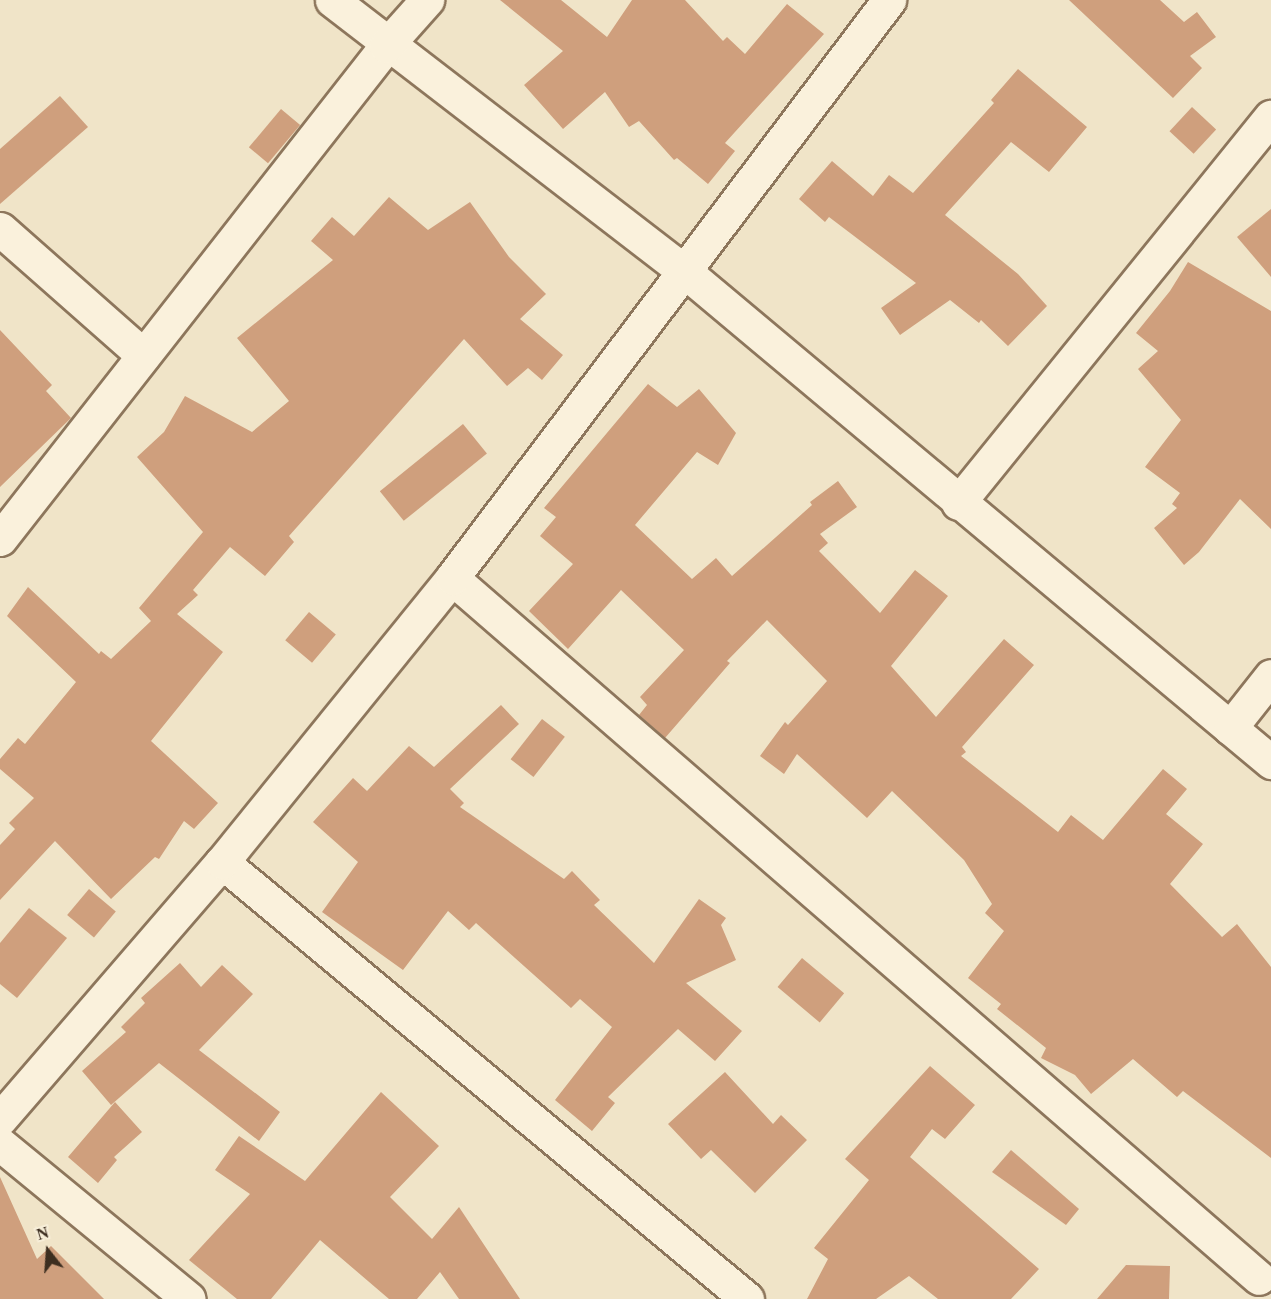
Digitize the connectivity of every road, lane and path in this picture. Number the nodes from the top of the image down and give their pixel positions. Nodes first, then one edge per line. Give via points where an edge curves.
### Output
1 (332, 0) edge
2 (427, 0) edge
3 (890, 0) edge
4 (386, 46) junction
5 (1271, 117) edge
6 (0, 229) edge
7 (683, 270) junction
8 (143, 355) junction
9 (958, 503) junction
10 (0, 539) edge
11 (452, 578) junction
12 (1271, 676) edge
13 (1230, 728) junction
14 (1271, 762) edge
15 (222, 862) junction
16 (0, 1119) edge
17 (0, 1144) edge
18 (1257, 1280) edge
19 (189, 1299) edge
20 (747, 1299) edge

1 - 4 street
2 - 4 street
3 - 7 street
4 - 7 street
4 - 8 street
5 - 9 street
6 - 8 street
7 - 9 street
7 - 11 street
8 - 10 street
9 - 13 street
11 - 15 street
11 - 18 street
12 - 13 street
13 - 14 street
15 - 16 street
15 - 20 street
17 - 19 street

